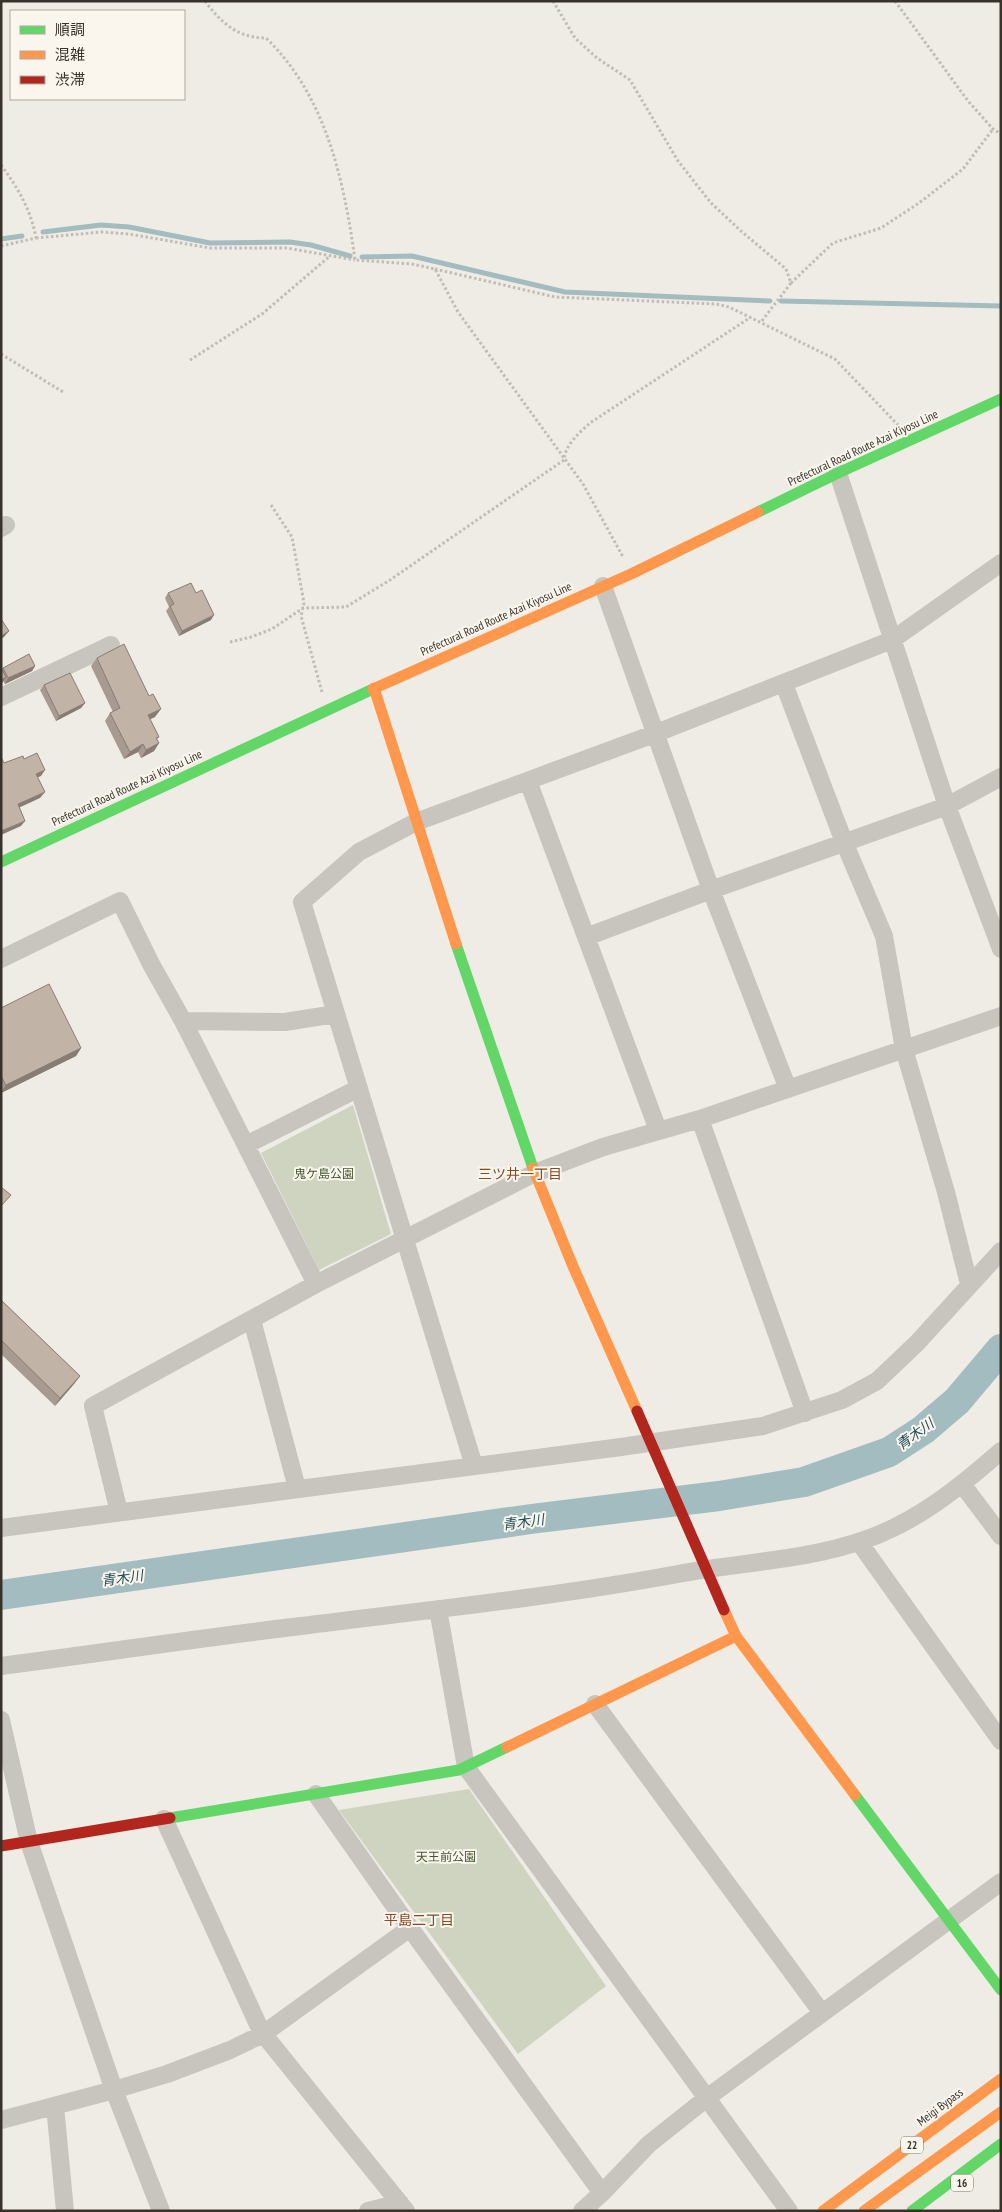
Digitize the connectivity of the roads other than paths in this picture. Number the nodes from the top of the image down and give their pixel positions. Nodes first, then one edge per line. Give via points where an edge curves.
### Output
1 (1001, 399) edge
2 (838, 473) junction
3 (1001, 563) edge
4 (603, 586) junction
5 (892, 640) junction
6 (111, 645) dead end
7 (784, 684) junction
8 (374, 688) junction
9 (1, 697) edge
10 (654, 734) junction
11 (1001, 777) edge
12 (528, 781) junction
13 (947, 806) junction
14 (416, 822) junction
15 (844, 842) junction
16 (1, 862) edge
17 (711, 890) junction
18 (586, 937) junction
19 (1001, 949) edge
20 (1, 959) edge
21 (335, 1014) junction
22 (1001, 1016) edge
23 (183, 1021) junction
24 (904, 1049) junction
25 (357, 1089) junction
26 (788, 1089) junction
27 (700, 1119) junction
28 (658, 1130) junction
29 (246, 1145) junction
30 (535, 1173) junction
31 (404, 1239) junction
32 (1001, 1251) edge
33 (316, 1284) junction
34 (969, 1284) junction
35 (252, 1320) junction
36 (805, 1413) junction
37 (651, 1442) junction
38 (1001, 1451) edge
39 (474, 1466) junction
40 (962, 1484) junction
41 (297, 1488) junction
42 (119, 1512) junction
43 (1, 1528) edge
44 (1001, 1536) edge
45 (860, 1542) junction
46 (703, 1562) junction
47 (438, 1609) junction
48 (736, 1636) junction
49 (1, 1666) edge
50 (595, 1704) junction
51 (1, 1720) edge
52 (1001, 1741) edge
53 (466, 1767) junction
54 (316, 1794) junction
55 (164, 1819) junction
56 (29, 1842) junction
57 (1, 1846) edge
58 (1001, 1882) edge
59 (950, 1919) junction
60 (410, 1928) junction
61 (1001, 1990) edge
62 (822, 2013) junction
63 (264, 2034) junction
64 (1001, 2079) edge
65 (114, 2090) junction
66 (708, 2097) junction
67 (55, 2106) junction
68 (1001, 2112) edge
69 (1, 2120) edge
70 (1001, 2144) edge
71 (1001, 2156) edge
72 (602, 2192) junction
73 (403, 2207) edge
74 (66, 2211) edge
75 (161, 2211) edge
76 (368, 2211) edge
77 (582, 2211) edge
78 (789, 2211) edge
79 (823, 2211) edge
80 (864, 2211) edge
81 (912, 2211) edge
82 (924, 2211) edge

1 - 2 main road, Prefectural Road Route Azai Kiyosu Line
2 - 4 main road, Prefectural Road Route Azai Kiyosu Line
2 - 5 street
3 - 5 street
4 - 8 main road, Prefectural Road Route Azai Kiyosu Line
4 - 10 street
5 - 7 street
5 - 13 street
6 - 9 street
7 - 10 street
7 - 15 street
8 - 14 main road
8 - 16 main road, Prefectural Road Route Azai Kiyosu Line
10 - 12 street
10 - 17 street
11 - 13 street
12 - 14 street
12 - 18 street
13 - 15 street
13 - 19 street
14 - 21 street via 359,852 302,902
14 - 30 main road
15 - 17 street
15 - 24 street via 884,936
17 - 18 street
17 - 26 street
18 - 28 street
20 - 23 street via 120,901
21 - 23 street via 285,1022
21 - 25 street
22 - 24 street
23 - 29 street
24 - 26 street
24 - 34 street
25 - 29 street
25 - 31 street
26 - 27 street
27 - 28 street
27 - 36 street
28 - 30 street
29 - 33 street
30 - 31 street
30 - 37 main road
31 - 33 street
31 - 39 street
32 - 34 street
33 - 35 street
34 - 36 street via 878,1381 842,1400
35 - 41 street
35 - 42 street via 93,1406
36 - 37 street via 763,1426
37 - 39 street
37 - 46 main road
38 - 40 street
39 - 41 street
40 - 44 street
40 - 45 street via 935,1505
41 - 42 street
42 - 43 street
45 - 46 street via 776,1560
45 - 52 street
46 - 47 street via 587,1590
46 - 48 main road
47 - 49 street
47 - 53 street
48 - 50 main road
48 - 59 main road via 880,1831
50 - 53 main road
50 - 62 street
51 - 56 street
53 - 54 main road
53 - 66 street
54 - 55 main road
54 - 60 street
55 - 56 main road
55 - 63 street
56 - 57 main road
56 - 65 street
58 - 59 street
59 - 61 main road
59 - 62 street
60 - 63 street
60 - 72 street
62 - 66 street
63 - 65 street via 167,2074
63 - 73 street
64 - 79 main road, Meigi Bypass / 22
65 - 67 street
65 - 75 street
66 - 72 street via 649,2144
66 - 78 street
67 - 69 street
67 - 74 street
68 - 80 main road
70 - 81 main road
71 - 82 main road, 16
72 - 77 street
73 - 76 street

